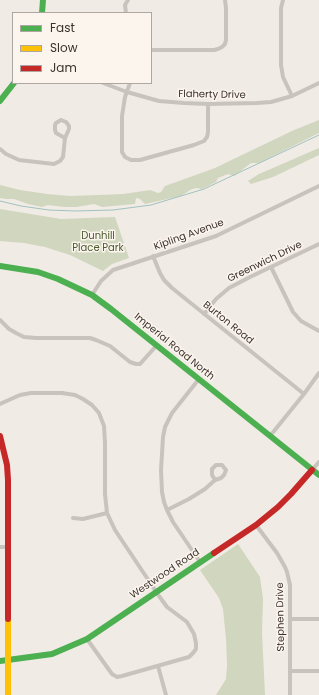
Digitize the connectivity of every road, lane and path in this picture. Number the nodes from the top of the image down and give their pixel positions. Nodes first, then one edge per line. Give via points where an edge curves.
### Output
1 (43, 0) edge
2 (128, 0) edge
3 (224, 0) edge
4 (283, 0) edge
5 (42, 12) edge
6 (126, 12) edge
7 (152, 50) edge
8 (319, 83) edge
9 (13, 84) edge
10 (107, 84) edge
11 (130, 84) edge
12 (127, 92) junction
13 (292, 96) junction
14 (0, 100) edge
15 (208, 104) junction
16 (65, 138) dead end
17 (0, 149) edge
18 (319, 186) edge
19 (319, 244) edge
20 (153, 256) junction
21 (0, 266) edge
22 (271, 267) junction
23 (92, 295) junction
24 (204, 314) junction
25 (0, 320) edge
26 (319, 331) edge
27 (157, 345) junction
28 (319, 373) edge
29 (199, 379) junction
30 (304, 394) junction
31 (0, 404) edge
32 (0, 436) edge
33 (270, 436) junction
34 (319, 462) edge
35 (312, 470) junction
36 (319, 475) edge
37 (215, 480) dead end
38 (167, 510) junction
39 (107, 513) junction
40 (73, 518) dead end
41 (256, 525) junction
42 (0, 547) edge
43 (8, 547) junction
44 (200, 562) junction
45 (156, 592) junction
46 (290, 619) junction
47 (319, 619) edge
48 (87, 639) junction
49 (8, 660) junction
50 (0, 661) edge
51 (158, 666) junction
52 (290, 671) junction
53 (319, 671) edge
54 (8, 695) edge
55 (166, 695) edge
56 (290, 695) edge

1 - 5 street
2 - 6 street via 125,5
3 - 7 street via 226,40 222,47 214,50
4 - 13 street via 281,65 283,77
8 - 13 street, Flaherty Drive
9 - 14 street
10 - 12 street, Flaherty Drive
11 - 12 street
12 - 15 street, Flaherty Drive via 159,100
12 - 15 street via 122,116 122,148 123,155 131,160 140,160 204,141 208,132
13 - 15 street, Flaherty Drive via 271,102
16 - 17 street via 63,157 60,162 54,164 19,160
18 - 20 street, Kipling Avenue via 216,236
19 - 22 street, Greenwich Drive
20 - 23 street, Kipling Avenue via 113,270
20 - 24 street, Burton Road via 167,284
21 - 23 street, Imperial Road North via 19,268 51,277
22 - 24 street, Greenwich Drive via 229,288
22 - 26 street via 293,312 301,321
23 - 27 street, Imperial Road North
24 - 30 street, Burton Road
25 - 27 street via 16,334 24,337 90,338 110,346 136,364 140,364
27 - 29 street, Imperial Road North
28 - 30 street
29 - 33 street, Imperial Road North
29 - 38 street via 165,427 161,470 162,492
30 - 33 street
31 - 39 street via 20,395 49,392 75,395 92,405 99,413 104,426 104,494
32 - 43 street via 8,480
33 - 35 street, Imperial Road North
34 - 35 street, Westwood Road
35 - 36 street, Imperial Road North
35 - 41 street, Westwood Road via 278,507
37 - 38 street via 189,499
38 - 44 street
39 - 40 street via 83,519
39 - 45 street via 115,530
41 - 44 street, Westwood Road
41 - 46 street, Stephen Drive via 285,567 290,586
42 - 43 street
43 - 49 street
44 - 45 street, Westwood Road
45 - 48 street, Westwood Road
45 - 51 street via 166,608 187,622 196,643 196,649 189,657
46 - 47 street
46 - 52 street, Stephen Drive
48 - 49 street, Westwood Road via 52,654
48 - 51 street via 116,677
49 - 50 street, Westwood Road
49 - 54 street
51 - 55 street
52 - 53 street
52 - 56 street, Stephen Drive

